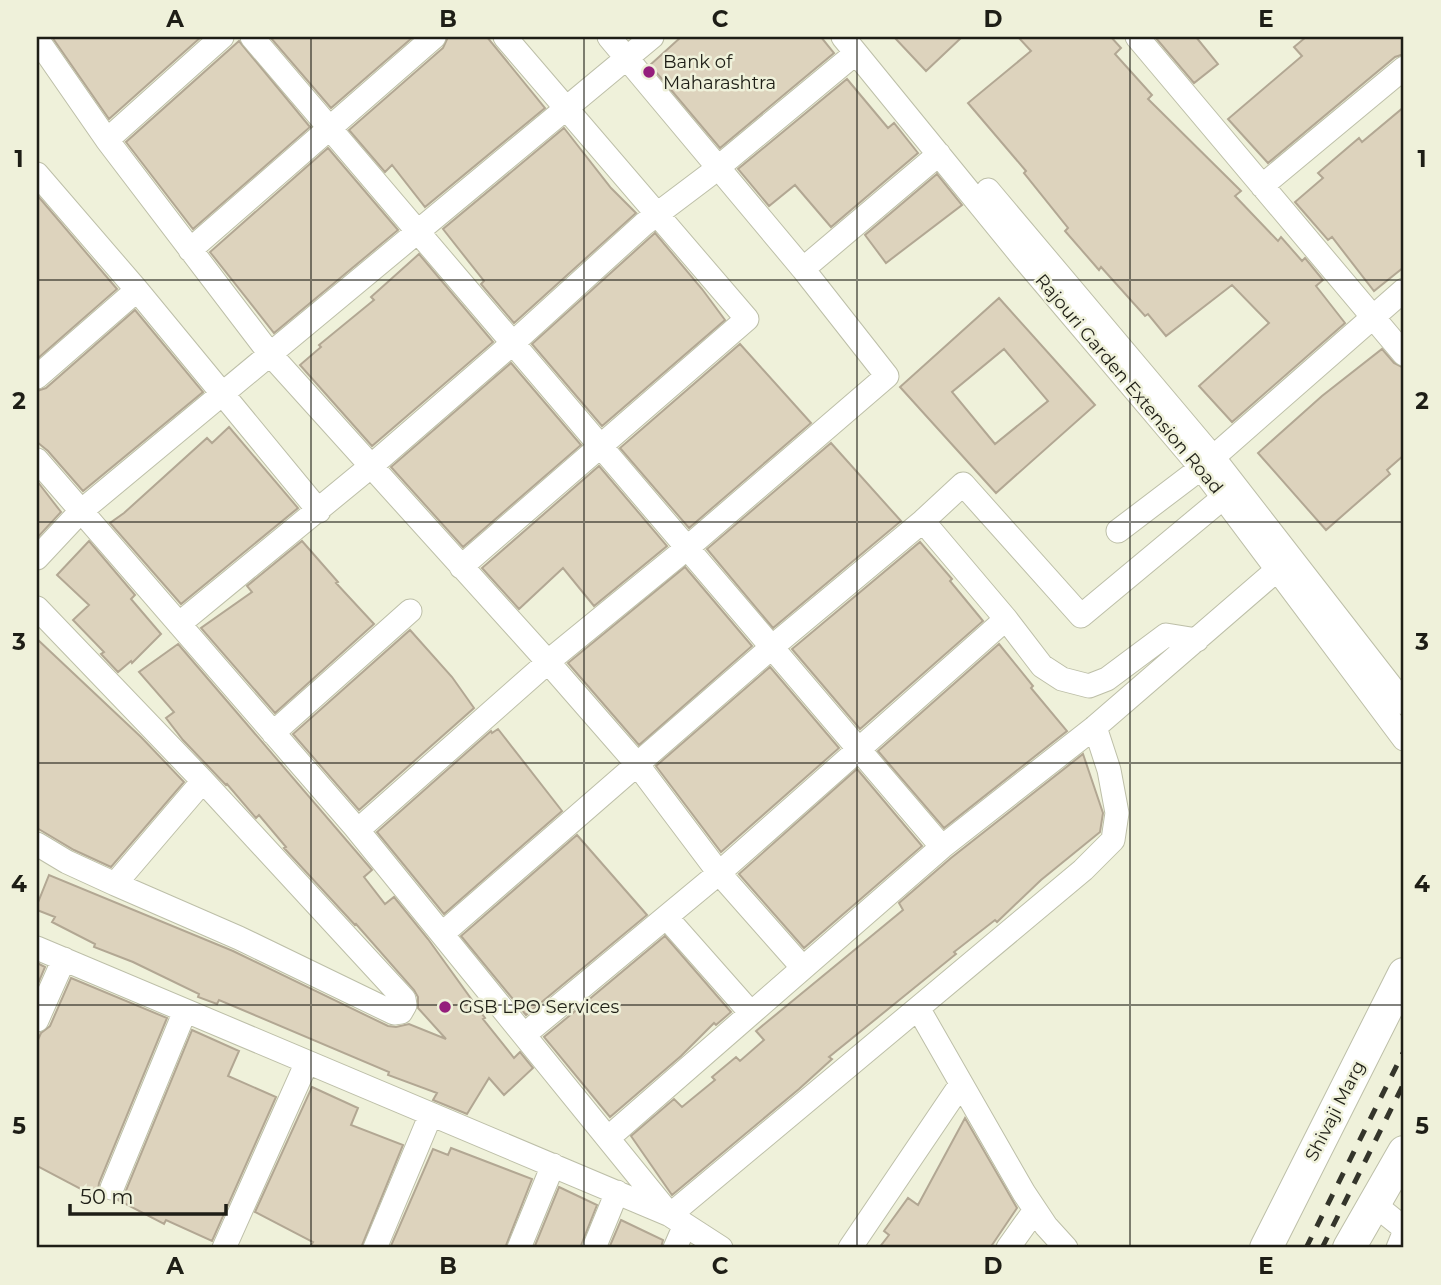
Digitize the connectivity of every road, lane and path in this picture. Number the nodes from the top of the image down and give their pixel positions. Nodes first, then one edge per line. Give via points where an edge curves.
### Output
1 (222, 37) edge
2 (252, 37) edge
3 (434, 37) edge
4 (505, 37) edge
5 (609, 37) edge
6 (652, 37) edge
7 (1137, 37) edge
8 (37, 40) edge
9 (853, 42) edge
10 (627, 57) junction
11 (1404, 68) edge
12 (565, 109) junction
13 (329, 127) junction
14 (107, 140) junction
15 (939, 154) junction
16 (719, 167) junction
17 (1262, 186) junction
18 (41, 190) edge
19 (656, 215) junction
20 (418, 231) junction
21 (190, 250) junction
22 (803, 269) junction
23 (137, 290) junction
24 (1404, 290) edge
25 (1373, 318) junction
26 (513, 343) junction
27 (1404, 354) edge
28 (270, 355) junction
29 (37, 377) edge
30 (223, 393) junction
31 (601, 446) junction
32 (37, 460) edge
33 (1207, 462) junction
34 (370, 467) junction
35 (1224, 497) junction
36 (319, 511) junction
37 (80, 512) junction
38 (923, 521) junction
39 (1118, 531) dead end
40 (687, 548) junction
41 (37, 558) edge
42 (461, 567) junction
43 (1278, 569) junction
44 (37, 608) edge
45 (410, 611) dead end
46 (1006, 619) junction
47 (179, 624) junction
48 (1197, 640) junction
49 (772, 647) junction
50 (548, 662) junction
51 (1404, 703) edge
52 (1095, 727) junction
53 (273, 733) junction
54 (1404, 739) edge
55 (859, 749) junction
56 (637, 764) junction
57 (203, 781) junction
58 (358, 830) junction
59 (37, 844) edge
60 (942, 847) junction
61 (719, 873) junction
62 (115, 884) junction
63 (667, 918) junction
64 (442, 934) junction
65 (37, 948) edge
66 (64, 959) junction
67 (803, 968) junction
68 (1404, 974) edge
69 (918, 1008) junction
70 (185, 1011) junction
71 (751, 1013) junction
72 (37, 1020) edge
73 (524, 1035) junction
74 (307, 1062) junction
75 (961, 1084) junction
76 (431, 1114) junction
77 (608, 1138) junction
78 (553, 1165) junction
79 (1401, 1167) edge
80 (112, 1188) dead end
81 (617, 1192) junction
82 (1374, 1204) junction
83 (1035, 1210) junction
84 (678, 1220) junction
85 (1266, 1246) edge
86 (224, 1248) edge
87 (375, 1248) edge
88 (519, 1248) edge
89 (594, 1248) edge
90 (676, 1248) edge
91 (721, 1248) edge
92 (850, 1248) edge
93 (1008, 1248) edge
94 (1066, 1248) edge
95 (1349, 1248) edge
96 (1398, 1248) edge

1 - 14 street
2 - 13 street
3 - 13 street
4 - 12 street
5 - 10 street
6 - 10 street
7 - 17 street
8 - 14 street
9 - 15 street, Rajouri Garden Extension Road
9 - 16 street
9 - 33 street, Rajouri Garden Extension Road
10 - 12 street
10 - 16 street
11 - 17 street
12 - 19 street
12 - 20 street
13 - 20 street
13 - 21 street
14 - 21 street
15 - 22 street
15 - 33 street, Rajouri Garden Extension Road via 1024,259
16 - 19 street
16 - 22 street
17 - 25 street
18 - 23 street
19 - 26 street
19 - 31 street via 747,319
20 - 26 street
20 - 28 street
21 - 28 street
22 - 40 street via 887,376
23 - 29 street
23 - 30 street
24 - 25 street
25 - 27 street
25 - 33 street
26 - 31 street
26 - 34 street
28 - 30 street
28 - 34 street
30 - 36 street
30 - 37 street
31 - 40 street
31 - 42 street
32 - 37 street
33 - 35 street, Rajouri Garden Extension Road
33 - 39 street
33 - 51 street, Rajouri Garden Extension Road
34 - 36 street
34 - 42 street
35 - 38 street via 1081,616 963,484
35 - 43 street, Rajouri Garden Extension Road
36 - 47 street
37 - 41 street
37 - 47 street
38 - 46 street
38 - 49 street
40 - 49 street
40 - 50 street
42 - 50 street
43 - 48 street
43 - 54 street, Rajouri Garden Extension Road
44 - 57 street
45 - 53 street
46 - 48 street via 1042,666 1062,679 1088,686 1107,679 1166,635
46 - 55 street
47 - 53 street
48 - 52 street
49 - 55 street
49 - 56 street
50 - 56 street
50 - 58 street
52 - 60 street
52 - 69 street via 1117,813 1114,840
53 - 58 street
55 - 60 street
55 - 61 street
56 - 61 street
56 - 64 street
57 - 62 street
57 - 62 street via 404,999 401,1012 394,1013
58 - 64 street
59 - 62 street
60 - 67 street
61 - 63 street
61 - 67 street
63 - 71 street
63 - 73 street
64 - 73 street
65 - 66 street
66 - 70 street
66 - 72 street
67 - 71 street
68 - 85 main road, Shivaji Marg
69 - 75 street
69 - 84 street
70 - 74 street
70 - 80 street
71 - 77 street
73 - 77 street
74 - 76 street
74 - 86 street
75 - 83 street
75 - 92 street
76 - 78 street
76 - 87 street
77 - 84 street
78 - 81 street
78 - 88 street
79 - 82 main road
81 - 84 street
81 - 89 street
82 - 95 main road
82 - 96 street via 1400,1225 1404,1233
83 - 93 street
83 - 94 street
84 - 90 street
84 - 91 street

